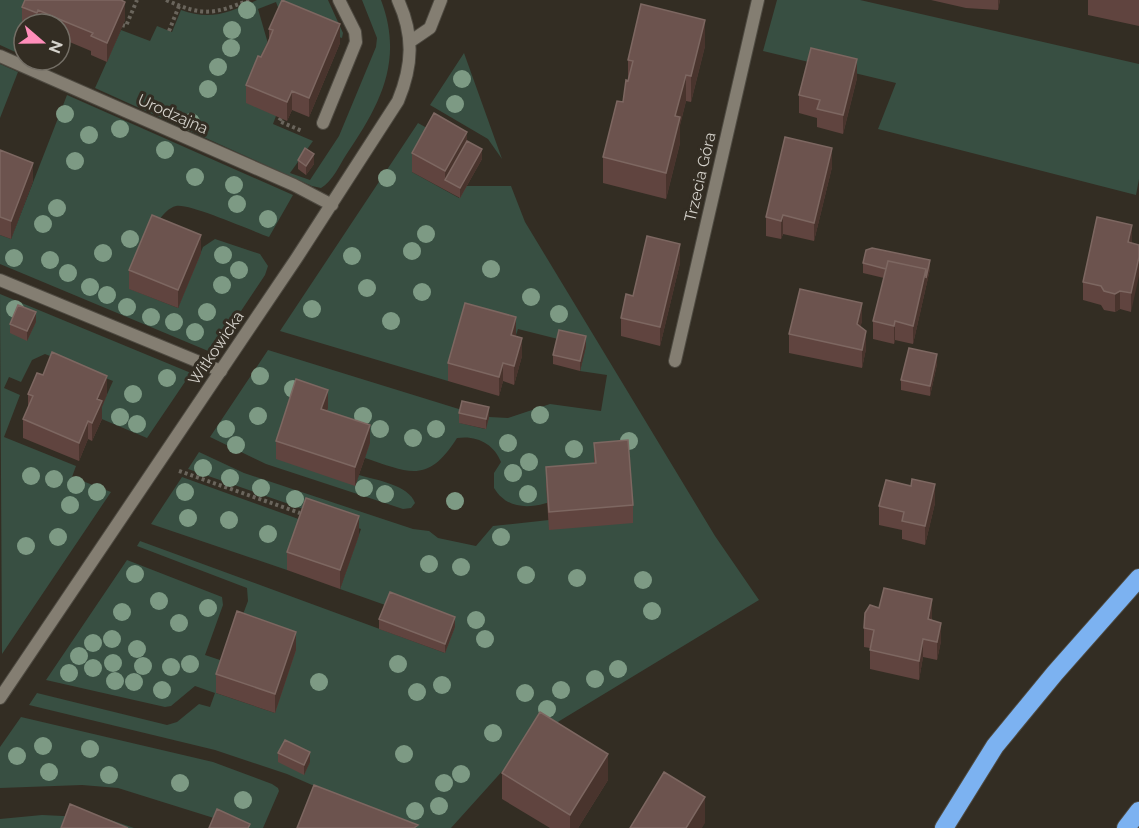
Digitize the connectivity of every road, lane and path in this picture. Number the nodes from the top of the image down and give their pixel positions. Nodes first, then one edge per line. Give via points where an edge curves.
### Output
1 (137, 0) edge
2 (166, 0) edge
3 (249, 0) edge
4 (339, 0) edge
5 (398, 0) edge
6 (441, 0) edge
7 (758, 0) edge
8 (179, 6) junction
9 (123, 25) edge
10 (169, 31) dead end
11 (411, 41) junction
12 (0, 56) edge
13 (323, 123) dead end
14 (332, 205) junction
15 (0, 280) edge
16 (675, 361) dead end
17 (221, 371) junction
18 (159, 463) junction
19 (300, 513) edge
20 (1139, 578) edge
21 (0, 698) edge
22 (1139, 811) edge
23 (944, 828) edge
24 (1126, 828) edge

1 - 9 path via 126,26
2 - 8 path
3 - 8 path via 214,13
4 - 13 street via 356,42
5 - 11 street, Witkowicka via 408,21
6 - 11 street via 430,28
7 - 16 street, Trzecia Góra
8 - 10 path
11 - 14 street, Witkowicka via 406,82 398,101
12 - 14 street, Urodzajna
14 - 17 street, Witkowicka
15 - 17 street
17 - 18 street, Witkowicka
18 - 19 path
18 - 21 street, Witkowicka
20 - 23 highway via 995,746
22 - 24 highway

